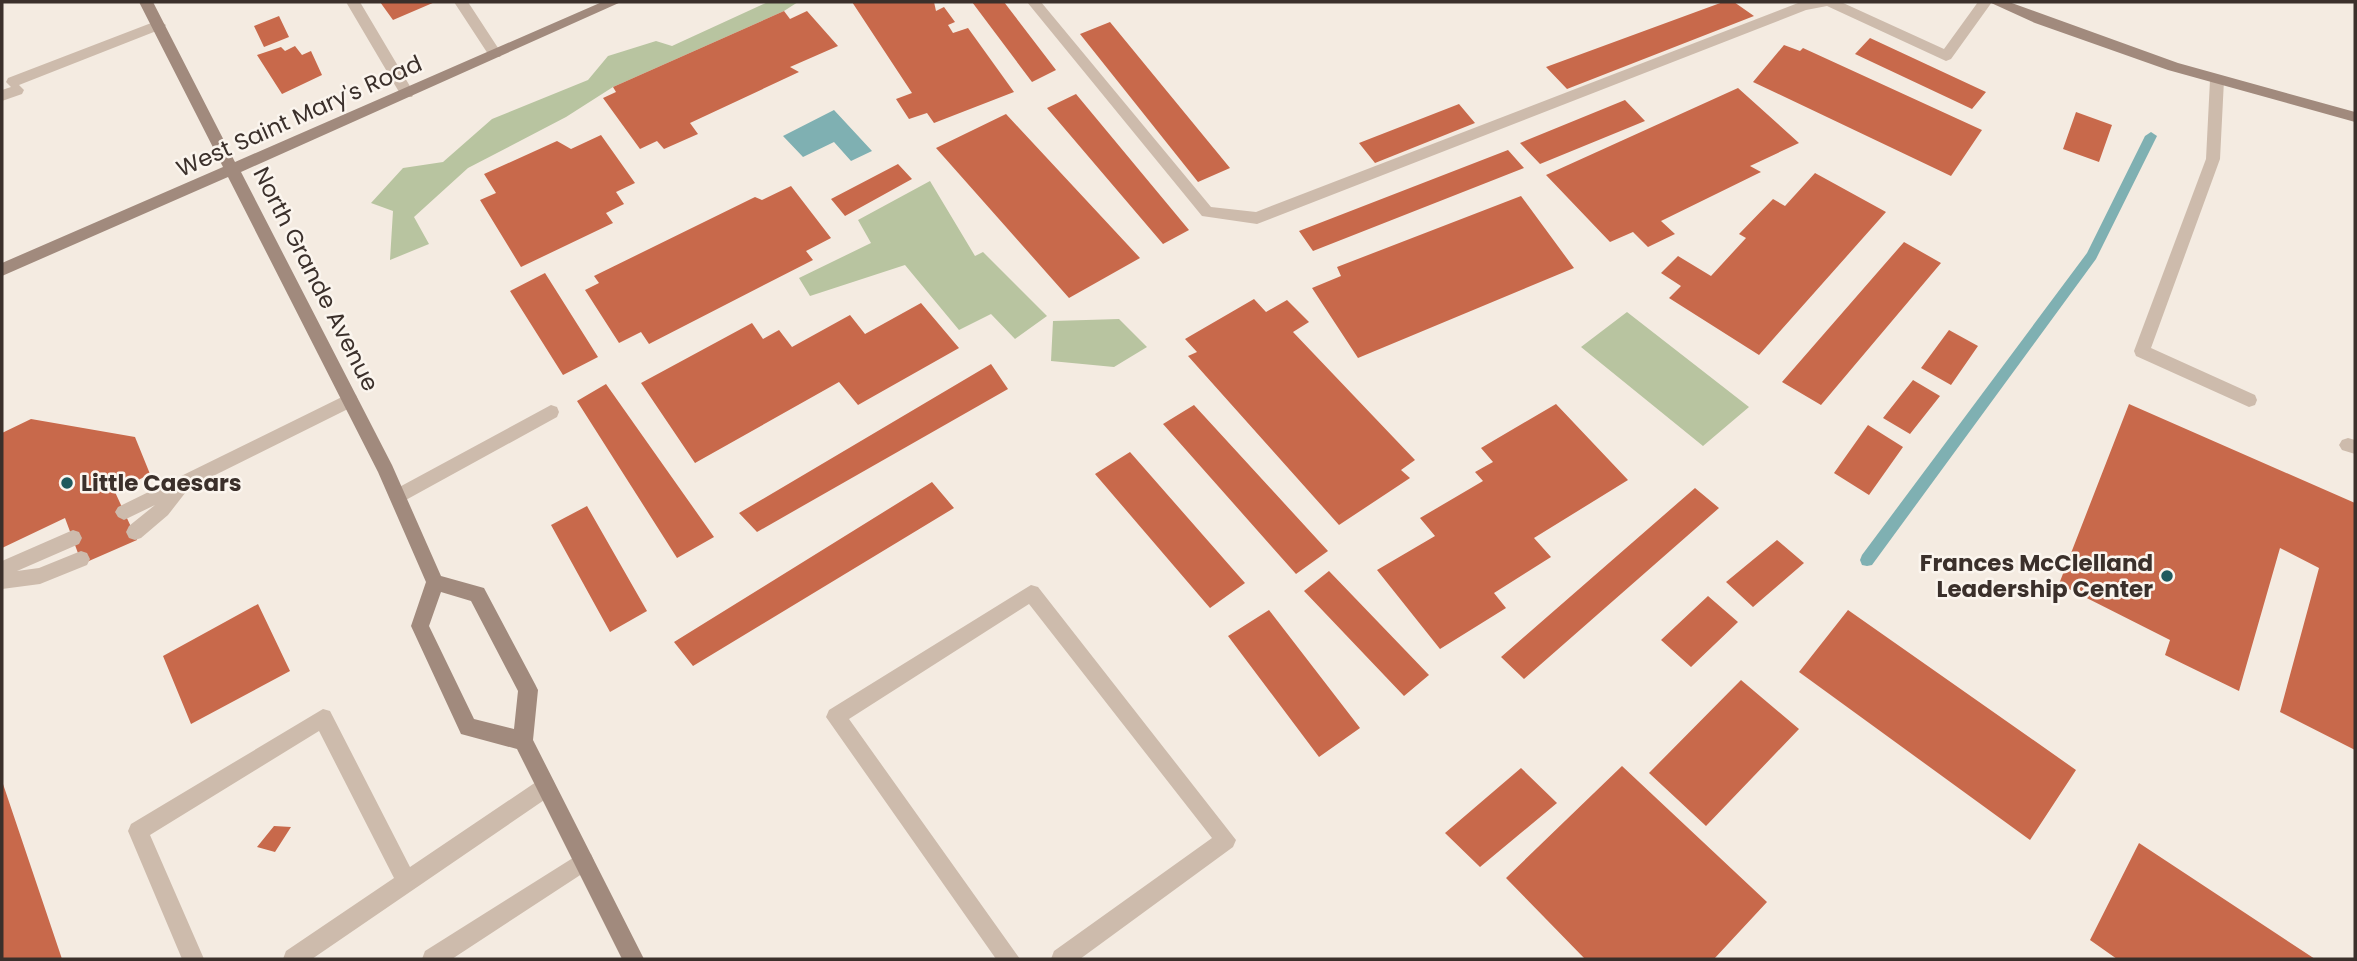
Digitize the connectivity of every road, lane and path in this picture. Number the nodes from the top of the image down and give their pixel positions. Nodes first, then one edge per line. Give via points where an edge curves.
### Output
1 (148, 2) edge
2 (352, 2) edge
3 (461, 2) edge
4 (614, 2) edge
5 (1034, 2) edge
6 (1824, 2) edge
7 (1830, 2) edge
8 (1984, 2) edge
9 (1996, 2) edge
10 (159, 25) junction
11 (495, 54) junction
12 (2217, 80) junction
13 (407, 93) junction
14 (2, 96) edge
15 (2355, 117) edge
16 (233, 170) junction
17 (2, 271) edge
18 (350, 400) junction
19 (2249, 400) dead end
20 (551, 412) dead end
21 (184, 484) junction
22 (398, 496) junction
23 (124, 512) dead end
24 (135, 532) dead end
25 (73, 538) dead end
26 (81, 559) dead end
27 (2, 569) edge
28 (2, 580) edge
29 (435, 582) junction
30 (523, 741) junction
31 (546, 787) junction
32 (584, 861) junction
33 (407, 882) junction
34 (193, 959) edge
35 (294, 959) edge
36 (433, 959) edge
37 (633, 959) edge
38 (1009, 959) edge
39 (1062, 959) edge

1 - 10 main road, North Grande Avenue
2 - 13 lane
3 - 11 lane
4 - 11 main road, West Saint Mary's Road
5 - 6 lane via 1207,212 1256,218 1803,6
7 - 8 lane via 1946,56
9 - 12 main road
10 - 14 lane via 15,86
10 - 16 main road, North Grande Avenue
11 - 13 main road, West Saint Mary's Road
12 - 15 main road
12 - 19 lane via 2213,159 2142,351
13 - 16 main road, West Saint Mary's Road
16 - 17 main road, West Saint Mary's Road
16 - 18 main road, North Grande Avenue
18 - 21 lane
18 - 22 main road, North Grande Avenue
20 - 22 lane
21 - 23 lane
21 - 24 lane
22 - 29 main road, North Grande Avenue
25 - 27 lane
26 - 28 lane via 40,576
29 - 30 main road via 477,594 528,690
29 - 30 main road via 420,626 468,727
30 - 31 main road
31 - 32 main road
31 - 33 lane
32 - 36 lane
32 - 37 main road
33 - 34 lane via 323,718 138,831
33 - 35 lane
38 - 39 lane via 836,717 1031,593 1226,840

